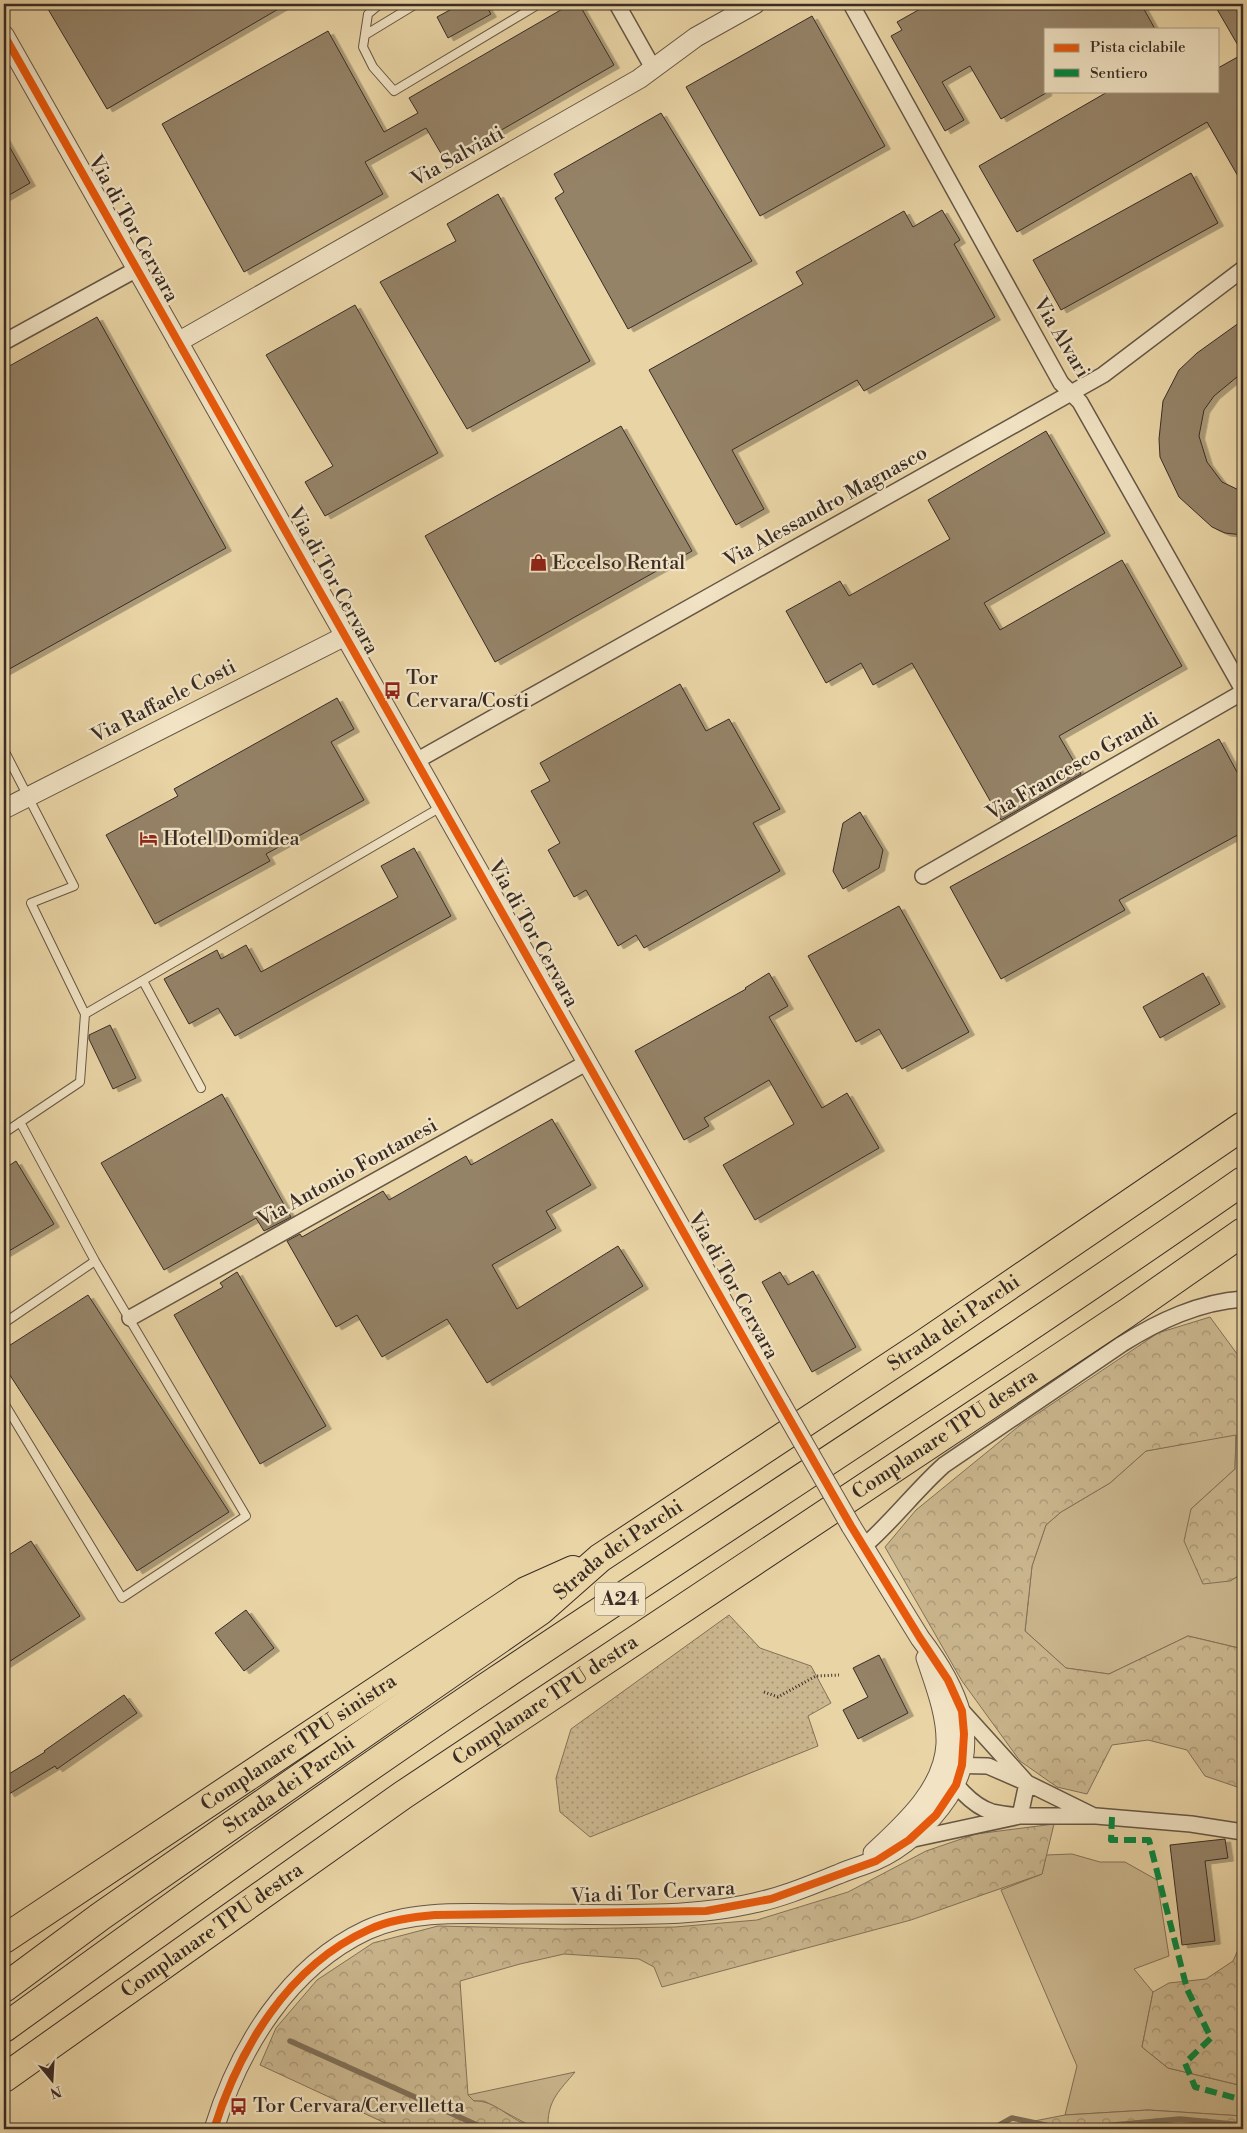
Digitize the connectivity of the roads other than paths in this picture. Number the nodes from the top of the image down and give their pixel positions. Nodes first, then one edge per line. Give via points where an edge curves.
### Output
1 (380, 4) edge
2 (416, 4) edge
3 (539, 4) edge
4 (617, 4) edge
5 (755, 4) edge
6 (851, 4) edge
7 (4, 35) edge
8 (365, 35) junction
9 (653, 68) junction
10 (137, 269) junction
11 (1243, 269) edge
12 (4, 342) edge
13 (178, 342) junction
14 (1070, 393) junction
15 (345, 636) junction
16 (1243, 691) edge
17 (4, 750) edge
18 (416, 761) junction
19 (28, 796) junction
20 (443, 806) junction
21 (4, 809) edge
22 (923, 876) dead end
23 (143, 981) junction
24 (85, 1014) junction
25 (586, 1063) junction
26 (201, 1088) dead end
27 (20, 1122) junction
28 (1243, 1126) edge
29 (4, 1133) edge
30 (1243, 1181) edge
31 (1243, 1232) edge
32 (95, 1260) junction
33 (1243, 1299) edge
34 (130, 1318) junction
35 (4, 1323) edge
36 (4, 1403) edge
37 (864, 1546) junction
38 (600, 1558) junction
39 (920, 1638) junction
40 (962, 1711) junction
41 (962, 1764) junction
42 (941, 1765) junction
43 (1028, 1783) junction
44 (956, 1785) junction
45 (1020, 1816) junction
46 (1096, 1816) junction
47 (1243, 1832) edge
48 (909, 1840) junction
49 (842, 1873) junction
50 (4, 1939) edge
51 (4, 1988) edge
52 (4, 2028) edge
53 (4, 2078) edge
54 (214, 2129) edge

1 - 8 lane via 368,14
2 - 8 lane
3 - 8 lane via 394,91 373,67 363,47
4 - 9 street
5 - 9 street, Via Salviati via 696,37
6 - 14 street, Via Alvari via 1056,374
7 - 10 street, Via di Tor Cervara
9 - 13 street, Via Salviati via 639,80
10 - 12 street
10 - 13 street, Via di Tor Cervara
11 - 14 street, Via Alessandro Magnasco via 1103,375
13 - 15 street, Via di Tor Cervara
14 - 16 street, Via Alvari via 1080,402
14 - 18 street, Via Alessandro Magnasco
15 - 18 street, Via di Tor Cervara
15 - 19 street, Via Raffaele Costi
16 - 22 street, Via Francesco Grandi
17 - 19 lane
18 - 20 street, Via di Tor Cervara
19 - 21 street, Via Raffaele Costi
19 - 24 lane via 74,886 31,903
20 - 23 lane
20 - 25 street, Via di Tor Cervara
23 - 24 lane
23 - 26 lane
24 - 27 lane via 80,1082
25 - 34 street, Via Antonio Fontanesi
25 - 37 street, Via di Tor Cervara, bridge
27 - 29 lane
27 - 32 lane
28 - 38 highway, Strada dei Parchi / A24 via 922,1345
30 - 52 highway, Strada dei Parchi / A24 via 1104,1278 494,1682 267,1839
31 - 53 highway, Complanare TPU destra via 1127,1313 403,1795
32 - 34 lane
32 - 35 lane
33 - 37 street via 1192,1309 1150,1327 1122,1344 944,1465
34 - 36 lane via 246,1516 122,1598
37 - 39 street, Via di Tor Cervara
38 - 50 highway, Complanare TPU sinistra via 526,1591
38 - 51 highway, Strada dei Parchi / A24 via 540,1611 102,1916
39 - 40 street, Via di Tor Cervara via 943,1671
39 - 42 street, Via di Tor Cervara via 945,1730 946,1745
40 - 41 street, Via di Tor Cervara
40 - 43 street
41 - 42 street
41 - 43 street via 988,1766
41 - 44 street, Via di Tor Cervara
42 - 44 street
42 - 49 street, Via di Tor Cervara via 931,1788 902,1825
43 - 45 street
43 - 46 street
44 - 45 street via 972,1801 991,1812
44 - 48 street, Via di Tor Cervara via 936,1815
45 - 46 street
45 - 48 street
46 - 47 street
48 - 49 street, Via di Tor Cervara via 876,1861
49 - 54 street, Via di Tor Cervara via 770,1899 706,1911 435,1915 369,1929 318,1960 282,1997 239,2067

